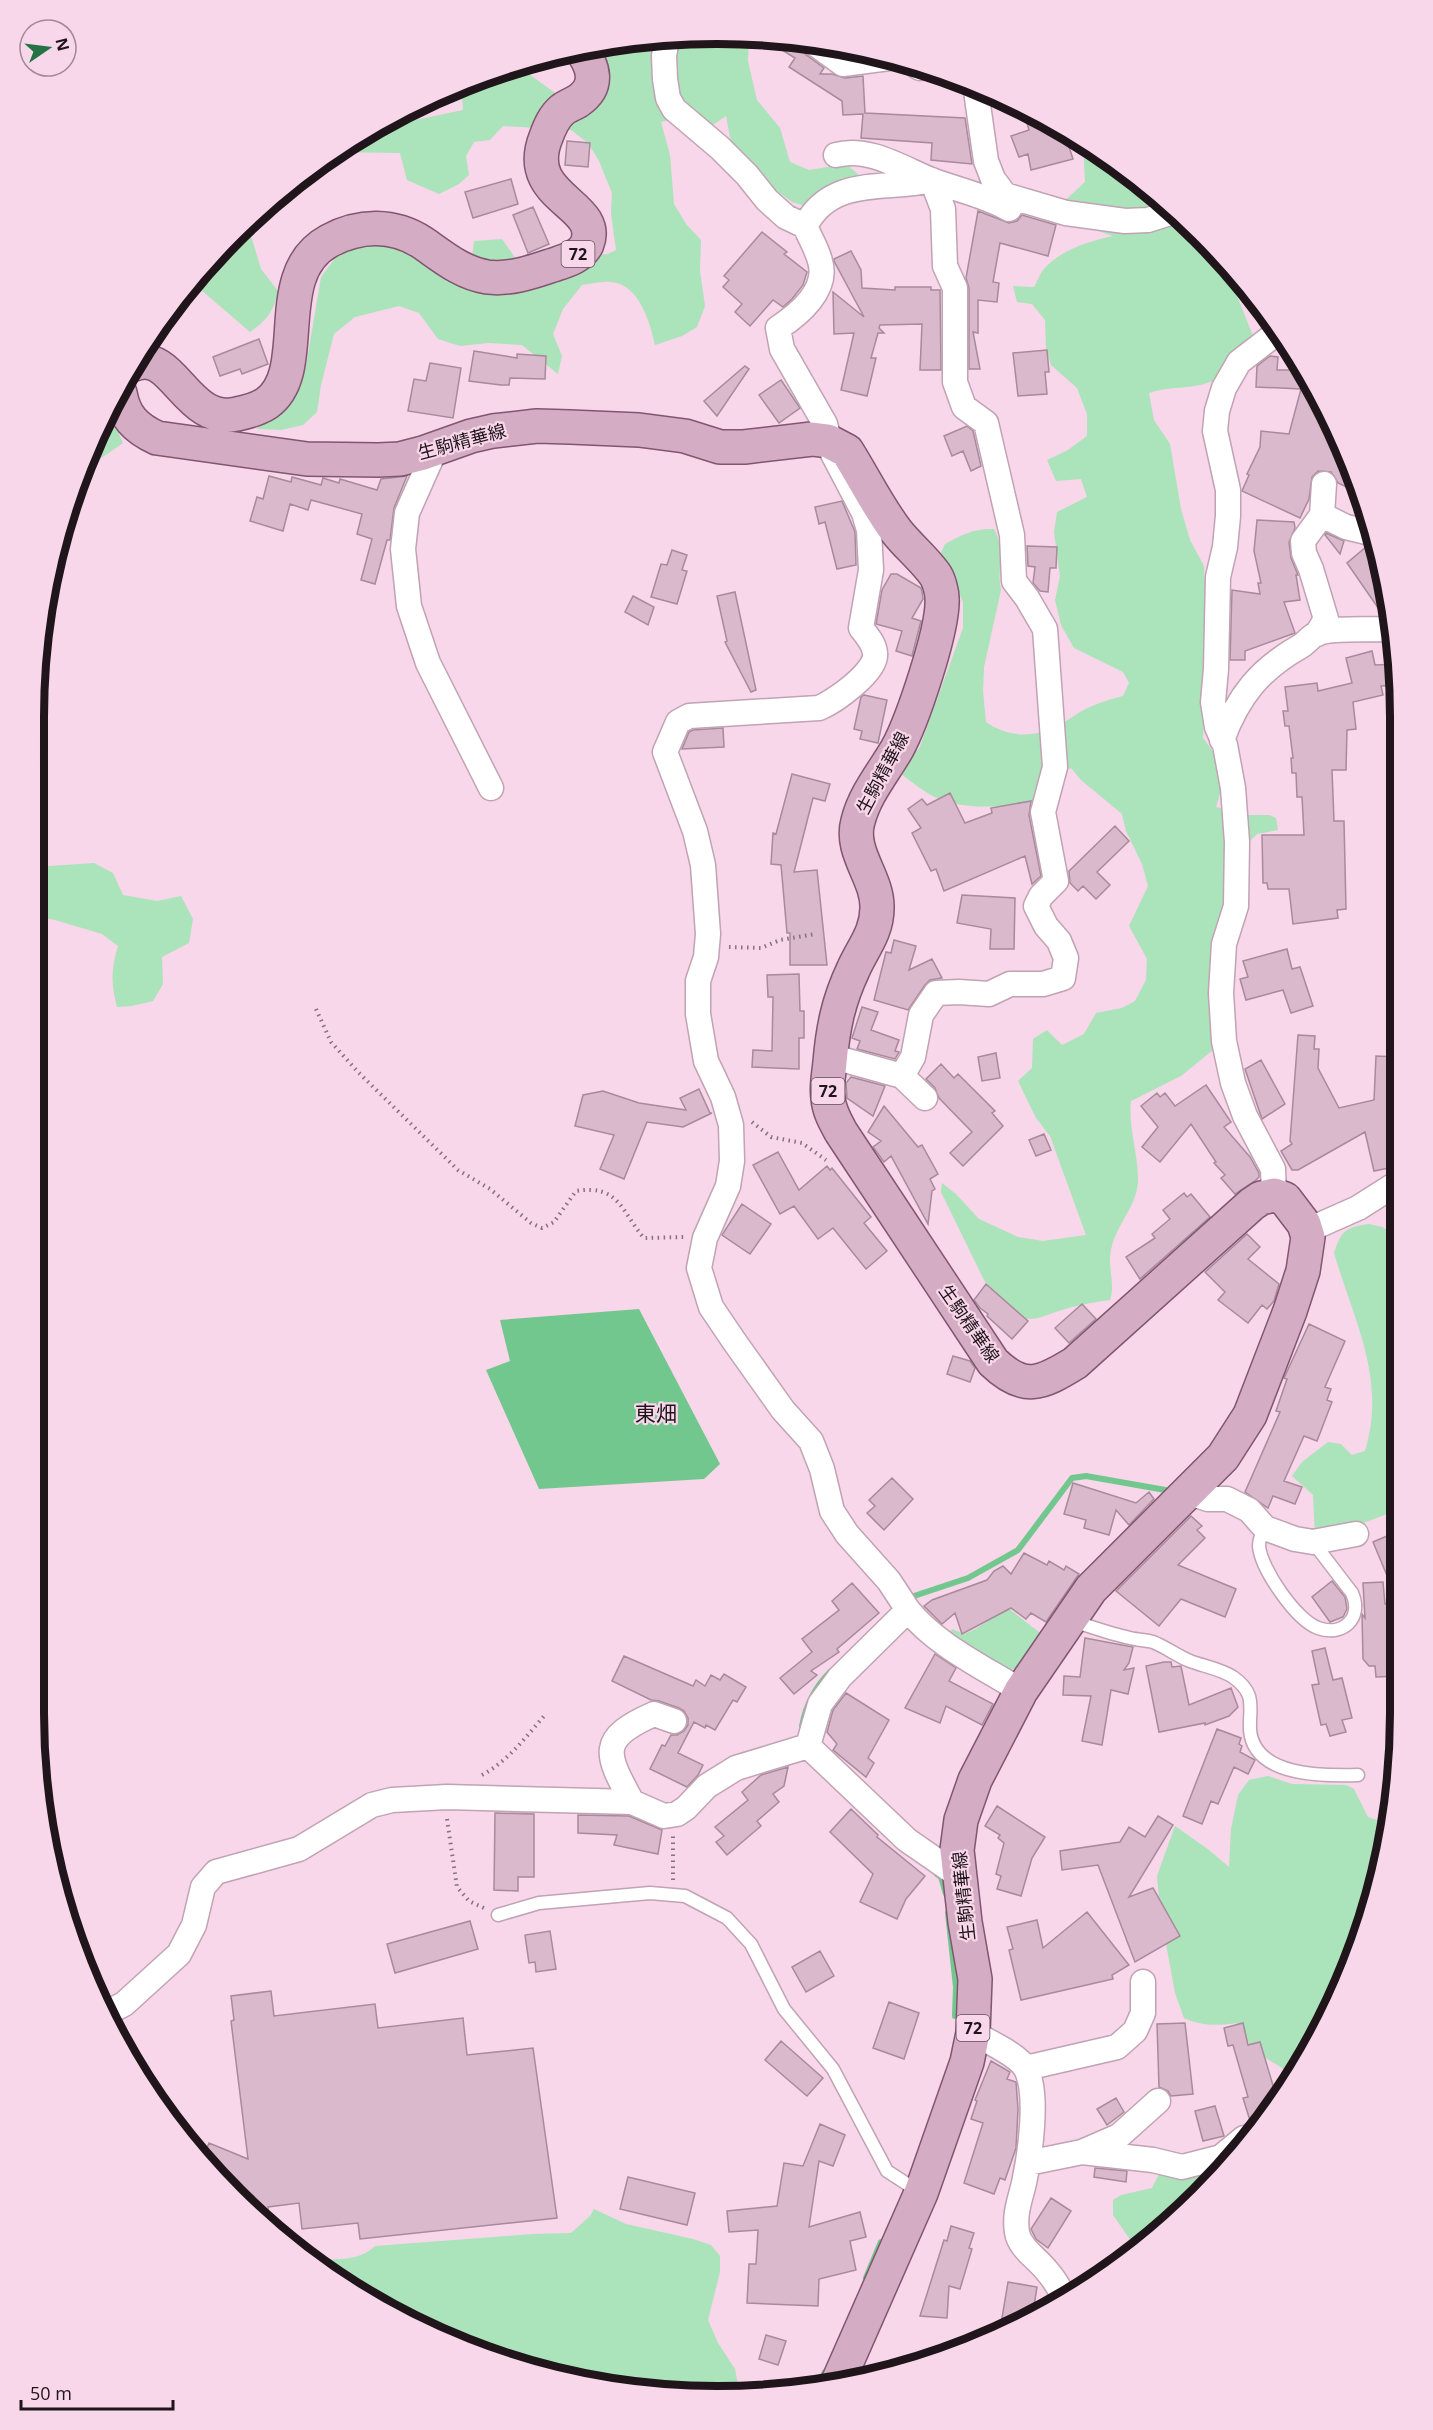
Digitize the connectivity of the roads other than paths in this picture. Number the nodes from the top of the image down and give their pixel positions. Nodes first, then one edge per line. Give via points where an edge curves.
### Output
1 (666, 46) edge
2 (827, 53) edge
3 (585, 56) edge
4 (868, 61) edge
5 (977, 96) edge
6 (836, 154) dead end
7 (932, 180) junction
8 (1015, 199) junction
9 (1164, 215) edge
10 (805, 226) junction
11 (1272, 337) edge
12 (145, 363) edge
13 (122, 402) edge
14 (828, 441) junction
15 (435, 450) junction
16 (1324, 484) dead end
17 (1322, 515) junction
18 (1364, 531) edge
19 (1384, 629) edge
20 (1317, 634) junction
21 (1222, 740) junction
22 (491, 788) dead end
23 (830, 1056) junction
24 (902, 1076) junction
25 (925, 1098) dead end
26 (1390, 1193) edge
27 (1274, 1195) junction
28 (1306, 1231) junction
29 (1187, 1492) junction
30 (1265, 1528) junction
31 (1356, 1534) dead end
32 (1313, 1542) junction
33 (908, 1610) junction
34 (1069, 1619) junction
35 (1021, 1691) junction
36 (674, 1721) dead end
37 (808, 1746) junction
38 (1358, 1775) dead end
39 (632, 1802) junction
40 (958, 1876) junction
41 (498, 1915) road end
42 (1143, 1982) dead end
43 (112, 2010) edge
44 (973, 2033) junction
45 (1026, 2068) junction
46 (1158, 2101) dead end
47 (1082, 2152) junction
48 (1224, 2154) edge
49 (1028, 2163) junction
50 (921, 2193) junction
51 (1060, 2292) edge
52 (841, 2375) edge

1 - 10 street via 665,79 674,109 720,148 773,206
2 - 4 street via 843,64
3 - 12 main road, 72 via 594,81 590,90 552,121 539,159 543,176 553,190 581,213 588,225 582,252 568,260 504,278 485,277 462,269 400,231 373,227 342,234 318,247 301,272 283,379 268,402 234,415 220,415 189,398 163,369
5 - 8 street via 986,161 1005,195
6 - 7 street via 850,151 895,163
7 - 8 street via 989,198 1009,209
7 - 10 street via 856,189 832,196 813,211
7 - 24 street via 943,209 945,266 956,288 955,382 964,407 986,423 1012,535 1014,581 1045,629 1055,767 1043,812 1056,881 1036,906 1066,958 1063,978 1043,984 1010,984 989,994 936,993 921,1015 912,1057
8 - 9 street via 1066,213 1125,221
10 - 14 street via 821,262 821,280 809,302 778,328 782,349 825,424
11 - 21 street via 1239,362 1224,388 1217,411 1215,431 1228,490 1225,547 1218,577 1213,702
13 - 15 main road, 生駒精華線 via 138,427 173,442 307,459 400,459
14 - 15 main road, 生駒精華線 via 720,447 685,436 639,430 537,426 471,436
14 - 23 main road, 生駒精華線 / 72 via 847,451 897,531 937,577 942,597 940,624 907,728 876,779 858,821 856,838 878,907 870,941 837,1007
14 - 33 street via 869,530 871,570 861,628 876,656 872,669 831,703 819,708 689,716 678,722 665,752 695,831 703,865 706,957 698,981 698,1014 706,1061 731,1125 728,1186 705,1238 699,1268 711,1307 757,1377 811,1441 832,1510
15 - 22 street via 407,513 403,549 409,606 428,663
16 - 17 street
17 - 18 street
17 - 20 street via 1303,541 1326,618
19 - 20 street
20 - 21 street via 1266,670 1233,711
21 - 27 street via 1233,788 1237,842 1236,906 1224,944 1224,1041 1245,1116 1273,1169
23 - 24 street
23 - 27 main road, 生駒精華線 / 72 via 827,1097 841,1132 993,1362 1014,1379 1041,1382 1075,1363 1252,1204
24 - 25 street
26 - 28 street
27 - 28 main road via 1285,1198
28 - 29 main road, 生駒精華線 / 72 via 1303,1271 1250,1414 1223,1457
29 - 30 street via 1208,1499 1227,1499 1249,1510
29 - 34 main road, 生駒精華線 / 72 via 1091,1589
30 - 32 street
30 - 32 lane via 1259,1543 1262,1556 1290,1606 1316,1628 1342,1628 1356,1614 1355,1601
31 - 32 street
33 - 35 street via 938,1639
33 - 37 street via 840,1677 820,1704
34 - 35 main road, 生駒精華線 / 72
34 - 38 lane via 1152,1642 1179,1657 1232,1676 1250,1698 1254,1747 1281,1766 1305,1774
35 - 40 main road, 生駒精華線 / 72 via 975,1780 957,1850
36 - 39 street via 654,1714 631,1724 614,1740 610,1754 614,1769
37 - 39 street via 736,1768 673,1814 664,1816
37 - 40 street via 907,1840
39 - 43 street via 449,1797 372,1805 299,1849 216,1872 203,1887 194,1925 179,1954
40 - 44 main road, 生駒精華線 / 72 via 975,1979
41 - 50 lane via 540,1903 650,1893 685,1896 727,1918 751,1944 784,2009 833,2069 887,2171
42 - 45 street via 1143,2013 1135,2031 1117,2047
44 - 45 street
44 - 50 main road, 生駒精華線 / 72 via 967,2062
45 - 49 street via 1033,2124
46 - 47 street via 1119,2136
47 - 48 street via 1182,2167
47 - 49 street
49 - 51 street via 1015,2216 1017,2236
50 - 52 main road, 生駒精華線 / 72

